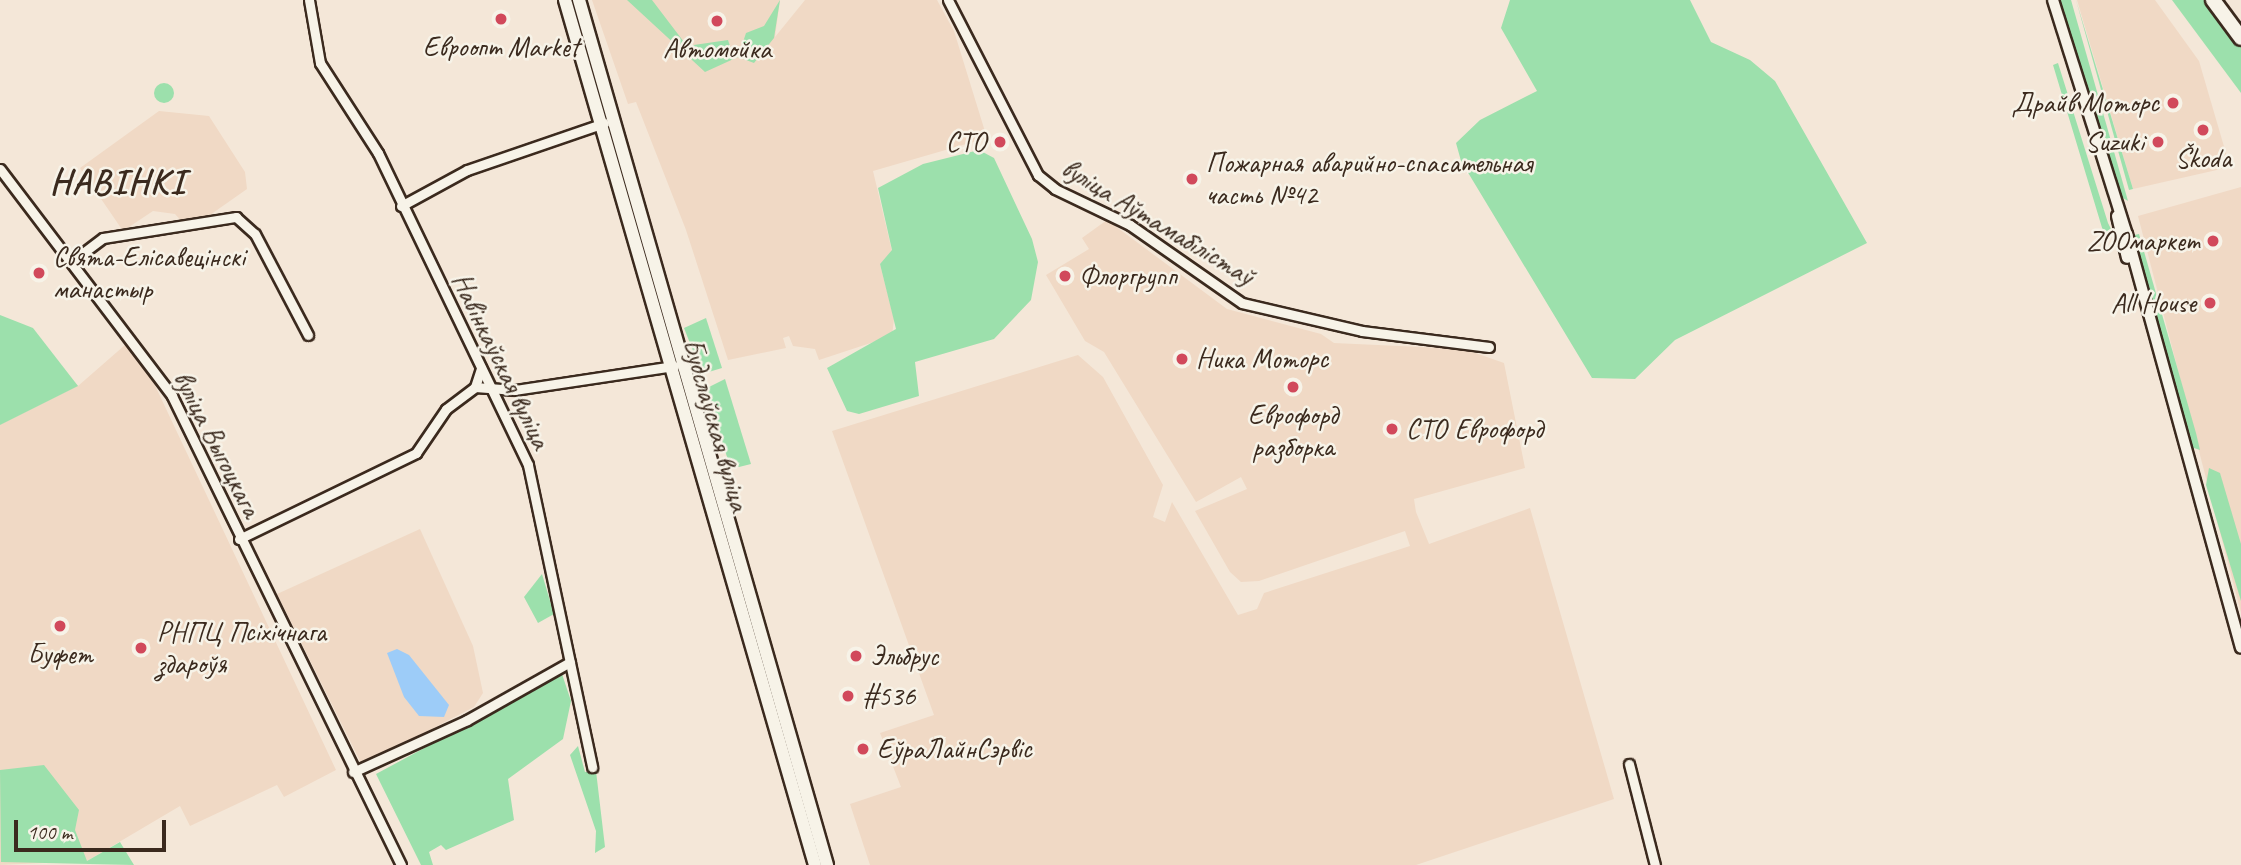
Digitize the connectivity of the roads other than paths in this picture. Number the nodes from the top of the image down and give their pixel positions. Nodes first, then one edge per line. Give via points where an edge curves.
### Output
1 (309, 0) edge
2 (565, 0) edge
3 (579, 0) edge
4 (948, 0) edge
5 (2053, 0) edge
6 (2213, 0) edge
7 (2241, 38) edge
8 (604, 123) junction
9 (0, 169) edge
10 (401, 206) junction
11 (71, 262) junction
12 (308, 335) dead end
13 (1489, 347) dead end
14 (481, 366) junction
15 (674, 366) junction
16 (475, 387) junction
17 (496, 389) junction
18 (514, 390) junction
19 (508, 413) junction
20 (239, 538) junction
21 (2241, 648) edge
22 (570, 662) junction
23 (1629, 764) dead end
24 (592, 767) dead end
25 (353, 772) junction
26 (401, 865) edge
27 (815, 865) edge
28 (827, 865) edge
29 (1655, 865) edge

1 - 10 street, Навінкаўская вуліца via 320,64 363,126
2 - 8 main road, Будслаўская вуліца
3 - 28 main road, Будслаўская вуліца
4 - 13 street, вуліца Аўтамабілістаў via 1038,175 1055,189 1130,225 1242,303 1362,331
5 - 21 street
6 - 7 highway
8 - 10 street via 467,170
8 - 15 main road, Будслаўская вуліца
9 - 11 street, вуліца Выгоцкага
10 - 14 street, Навінкаўская вуліца
11 - 12 street via 103,239 236,217 255,234
11 - 20 street, вуліца Выгоцкага via 172,396
14 - 16 street
14 - 17 street, Навінкаўская вуліца
15 - 18 street
15 - 27 main road, Будслаўская вуліца
16 - 17 street
16 - 20 street, вуліца Выгоцкага via 446,409 416,453
17 - 18 street
17 - 19 street, Навінкаўская вуліца
18 - 19 street
19 - 22 street, Навінкаўская вуліца via 528,465
20 - 25 street, вуліца Выгоцкага
22 - 24 street, Навінкаўская вуліца
22 - 25 street via 467,720
23 - 29 street
25 - 26 street, вуліца Выгоцкага

